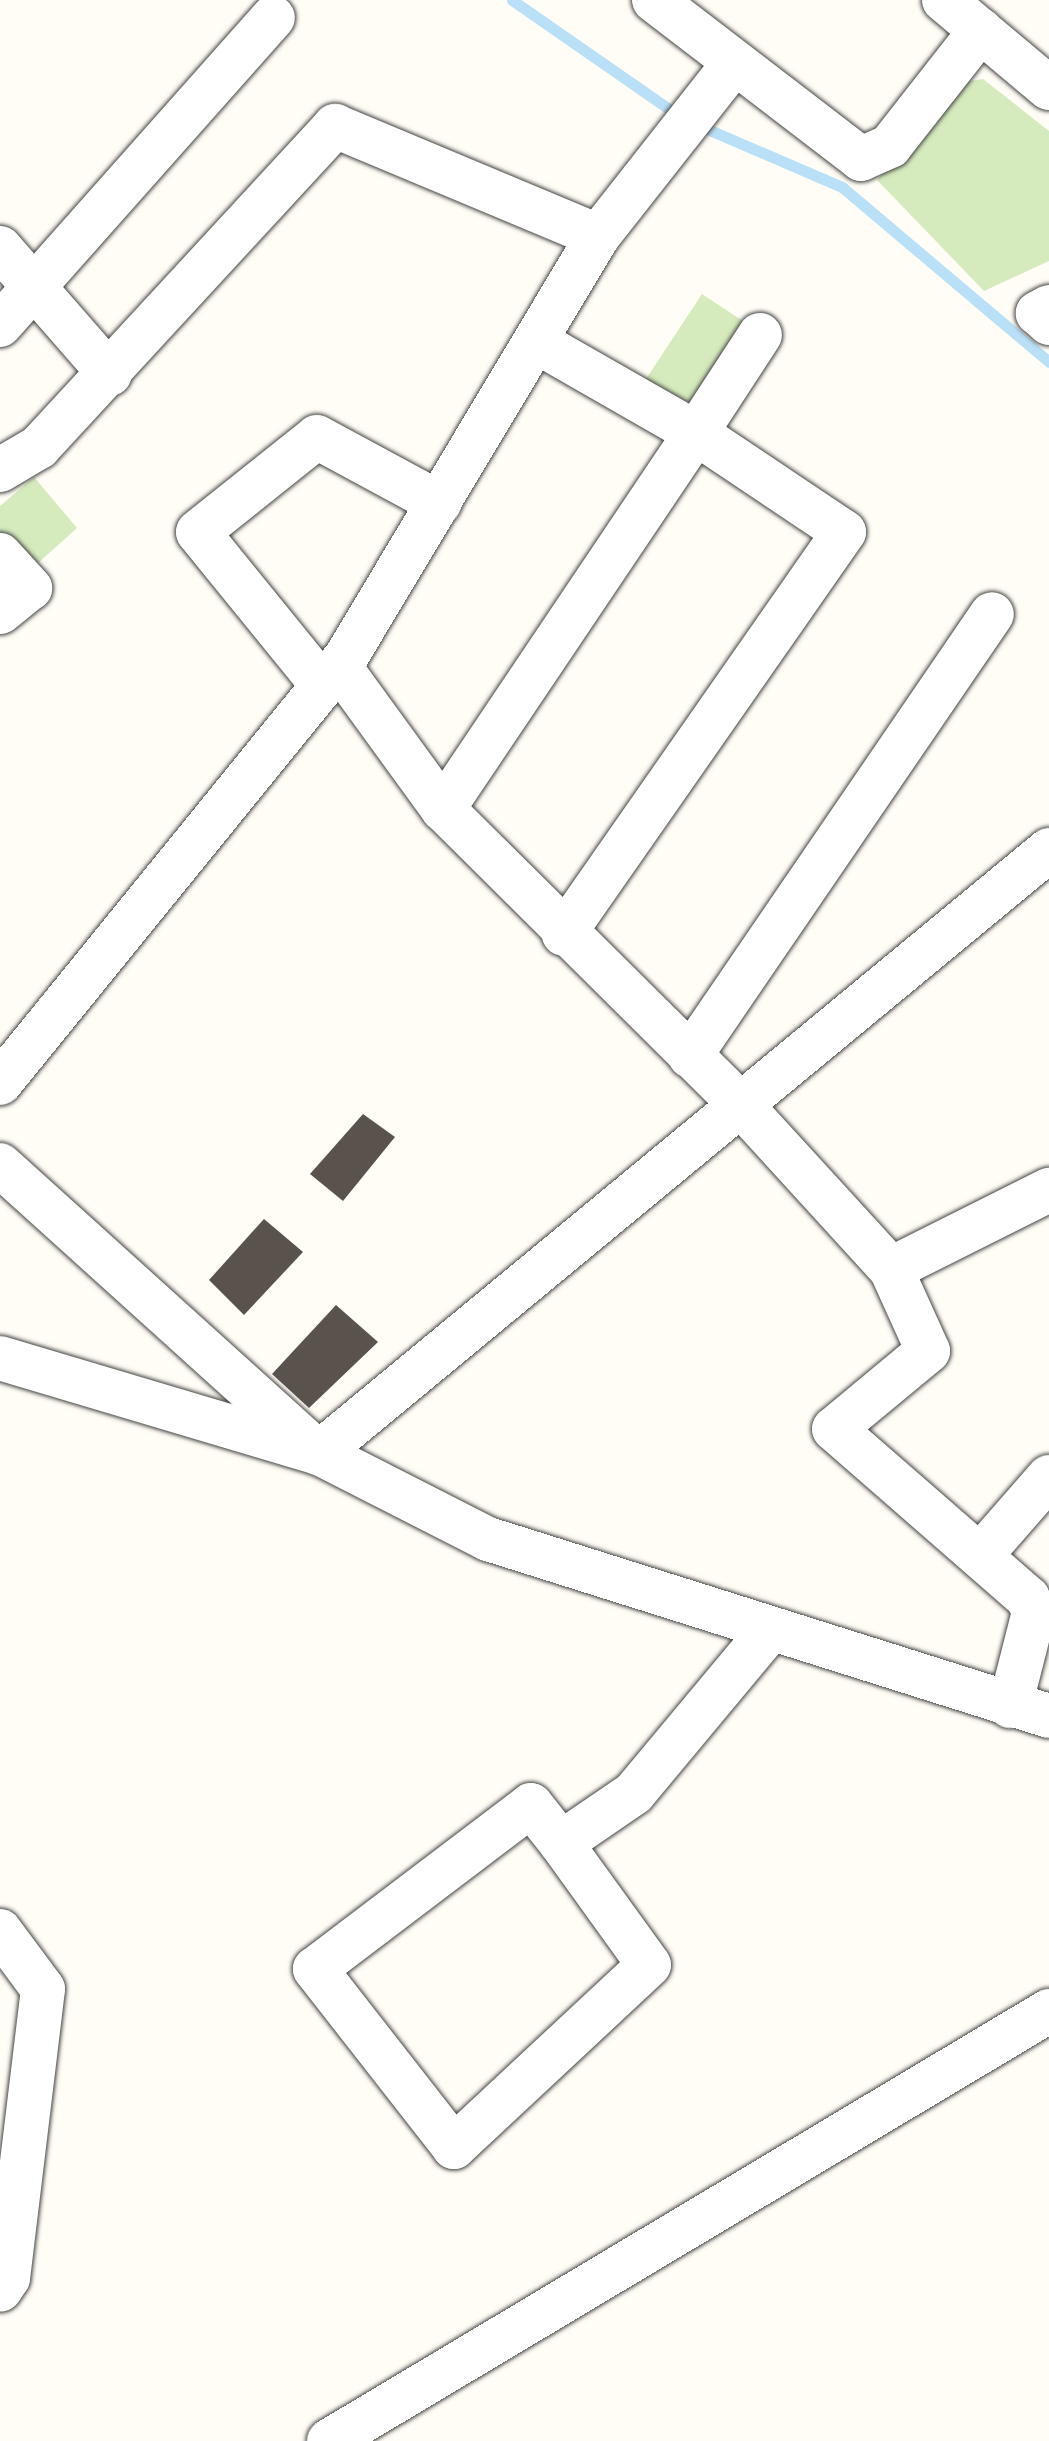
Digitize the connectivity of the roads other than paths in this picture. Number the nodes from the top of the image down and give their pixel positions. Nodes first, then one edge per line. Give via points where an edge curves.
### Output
1 (654, 0) edge
2 (944, 0) edge
3 (273, 18) dead end
4 (981, 30) junction
5 (734, 63) junction
6 (1048, 85) edge
7 (598, 236) junction
8 (0, 248) edge
9 (37, 290) junction
10 (1049, 307) edge
11 (1049, 323) edge
12 (0, 325) edge
13 (760, 335) dead end
14 (537, 342) junction
15 (110, 374) junction
16 (696, 433) junction
17 (0, 470) edge
18 (439, 503) junction
19 (0, 555) edge
20 (0, 612) edge
21 (992, 614) dead end
22 (331, 676) junction
23 (443, 809) junction
24 (1049, 850) edge
25 (564, 934) junction
26 (690, 1056) junction
27 (0, 1083) edge
28 (741, 1105) junction
29 (0, 1165) edge
30 (1049, 1190) edge
31 (891, 1269) junction
32 (0, 1358) edge
33 (319, 1453) junction
34 (1049, 1477) edge
35 (980, 1556) junction
36 (770, 1630) junction
37 (1030, 1711) edge
38 (561, 1843) junction
39 (0, 1931) edge
40 (1049, 2011) edge
41 (0, 2290) edge
42 (329, 2441) edge

1 - 5 street
2 - 4 street
3 - 9 street
4 - 5 street via 890,146 861,159
4 - 6 street
5 - 7 street
7 - 14 street
7 - 15 street via 335,126
8 - 9 street
9 - 12 street
9 - 15 street
10 - 11 street via 1038,313
13 - 16 street
14 - 16 street
14 - 18 street
15 - 17 street via 39,447
16 - 23 street
16 - 25 street via 844,532
18 - 22 street
18 - 22 street via 317,437 198,532
19 - 20 street via 30,588
21 - 26 street
22 - 23 street
22 - 27 street
23 - 25 street
24 - 28 street
25 - 26 street
26 - 28 street
28 - 31 street
28 - 33 street
29 - 33 street
30 - 31 street
31 - 35 street via 928,1351 834,1429
32 - 33 street
33 - 36 street via 488,1539
34 - 35 street
35 - 37 street via 1034,1612
36 - 37 street
36 - 38 street via 634,1793
38 - 38 street via 531,1805 315,1969 454,2147 649,1965
39 - 41 street via 43,1989 8,2278
40 - 42 street

